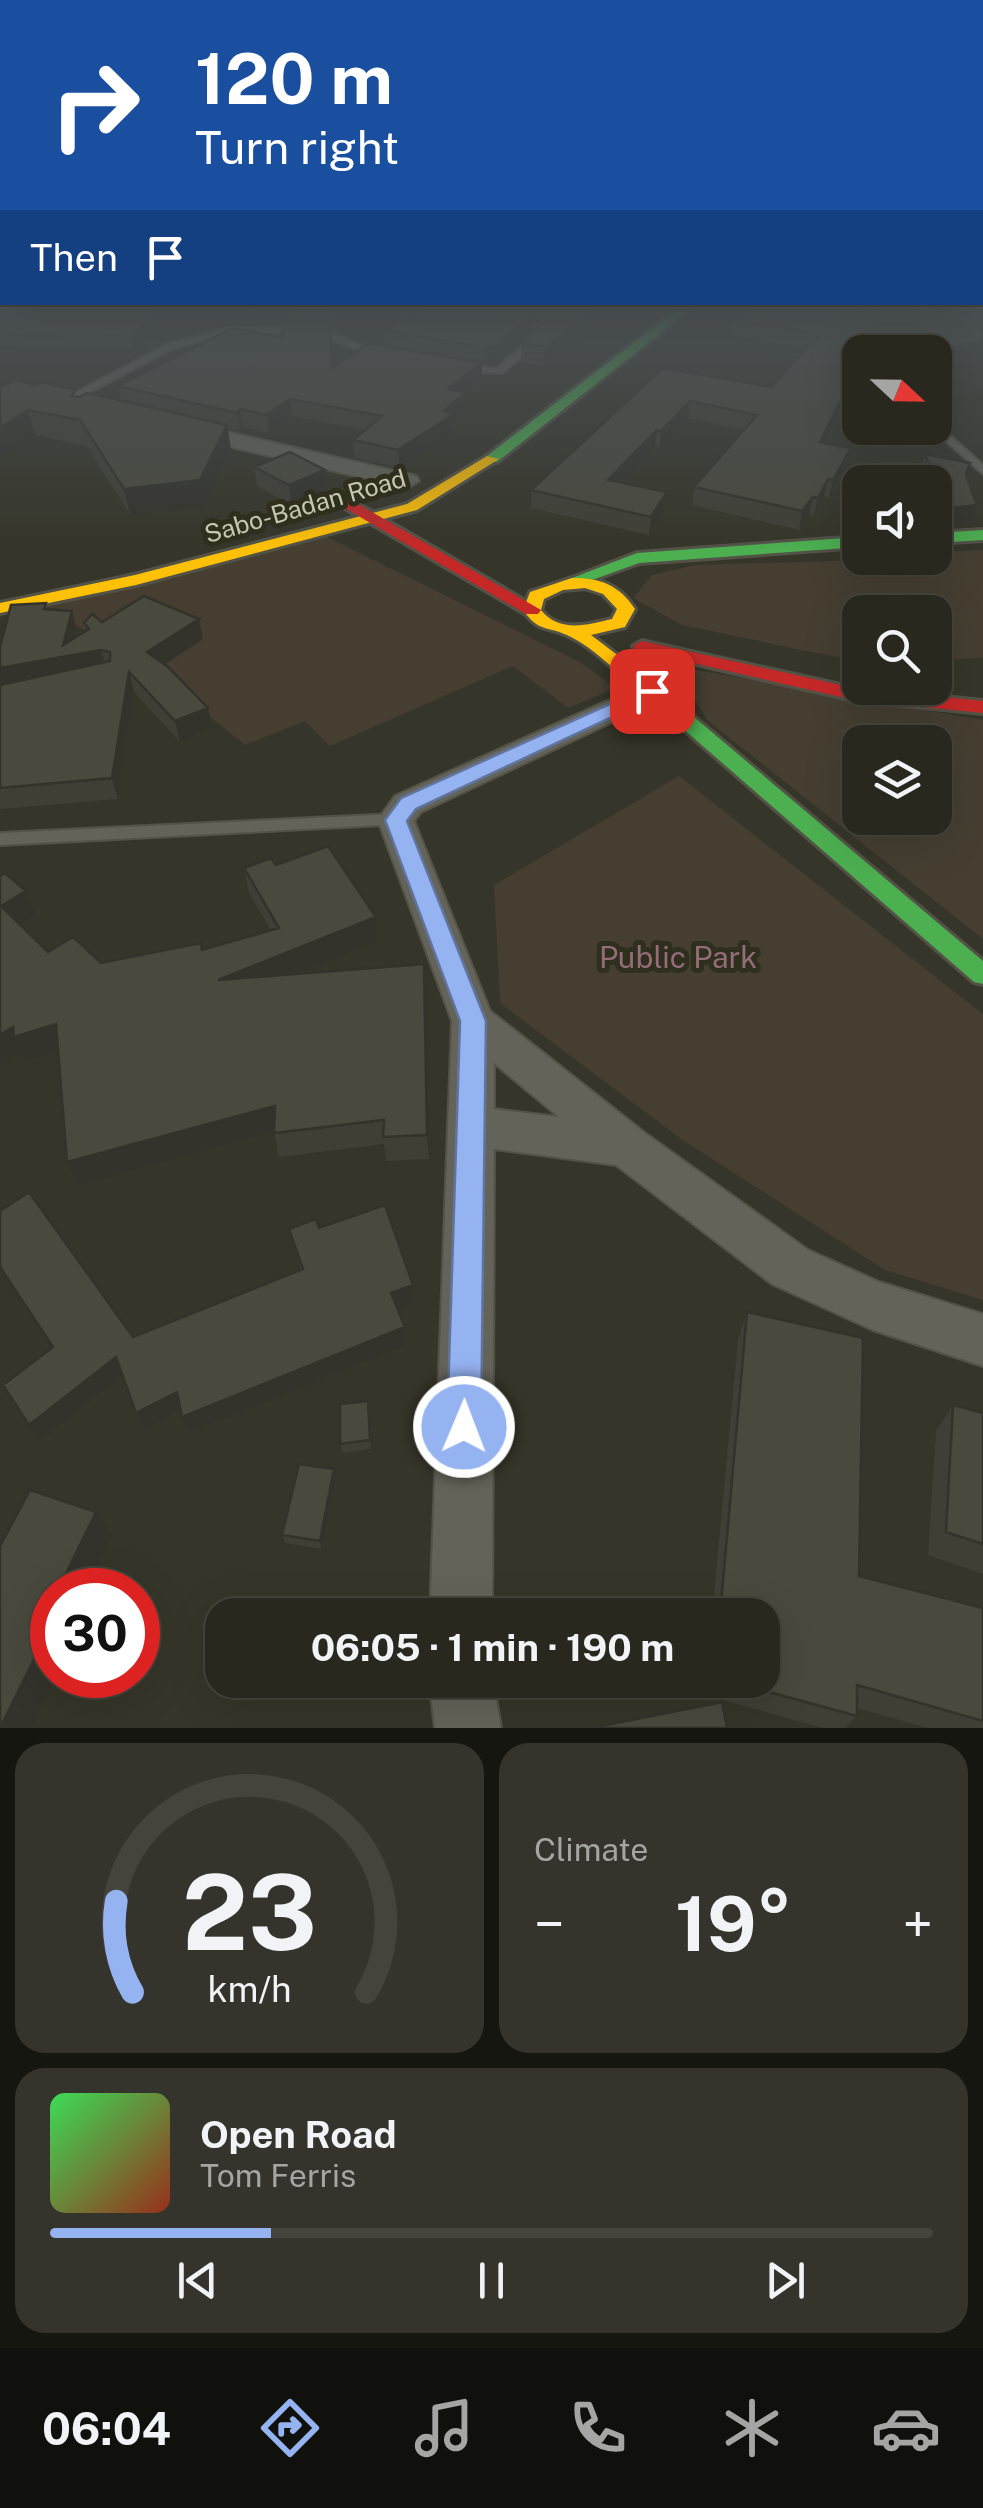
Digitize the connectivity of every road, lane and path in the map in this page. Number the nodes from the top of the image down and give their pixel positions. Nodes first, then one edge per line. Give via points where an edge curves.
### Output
1 (78, 389) edge
2 (546, 389) edge
3 (583, 389) edge
4 (56, 399) joint
5 (102, 410) edge
6 (160, 424) edge
7 (952, 441) edge
8 (983, 471) edge
9 (396, 486) junction
10 (348, 504) junction
11 (412, 507) junction
12 (374, 520) junction
13 (442, 525) dead end
14 (983, 535) edge
15 (952, 537) edge
16 (842, 543) edge
17 (645, 558) junction
18 (520, 569) dead end
19 (560, 577) junction
20 (0, 588) edge
21 (0, 608) edge
22 (532, 610) junction
23 (627, 611) junction
24 (577, 634) junction
25 (642, 646) junction
26 (751, 646) dead end
27 (842, 669) edge
28 (652, 691) junction
29 (983, 707) edge
30 (396, 820) junction
31 (0, 839) edge
32 (983, 948) edge
33 (983, 975) edge
34 (473, 1021) junction
35 (469, 1126) junction
36 (628, 1147) junction
37 (983, 1340) edge
38 (461, 1598) edge
39 (464, 1698) edge
40 (468, 1728) edge

1 - 4 lane
2 - 9 main road, Sabo-Badan Road via 474,442
3 - 11 main road, Sabo-Badan Road via 481,467
4 - 5 street
6 - 9 street
7 - 8 lane
9 - 10 main road, Sabo-Badan Road
9 - 11 main road
10 - 12 main road
10 - 20 main road, Sabo-Badan Road
11 - 12 main road, Sabo-Badan Road
11 - 13 main road
12 - 21 main road, Sabo-Badan Road
12 - 22 main road
14 - 15 main road
16 - 17 main road
17 - 19 main road
17 - 23 main road
18 - 19 main road
19 - 22 main road via 536,596
19 - 23 main road via 591,584
22 - 24 main road via 552,628
23 - 24 main road
23 - 25 main road
24 - 28 main road
25 - 29 main road via 833,691
25 - 32 main road via 701,717
26 - 27 main road
28 - 30 street via 408,804
28 - 33 main road
30 - 31 lane
30 - 34 street
34 - 35 street
34 - 36 street
35 - 36 street
35 - 38 street
36 - 37 street via 790,1267 873,1305
39 - 40 street

